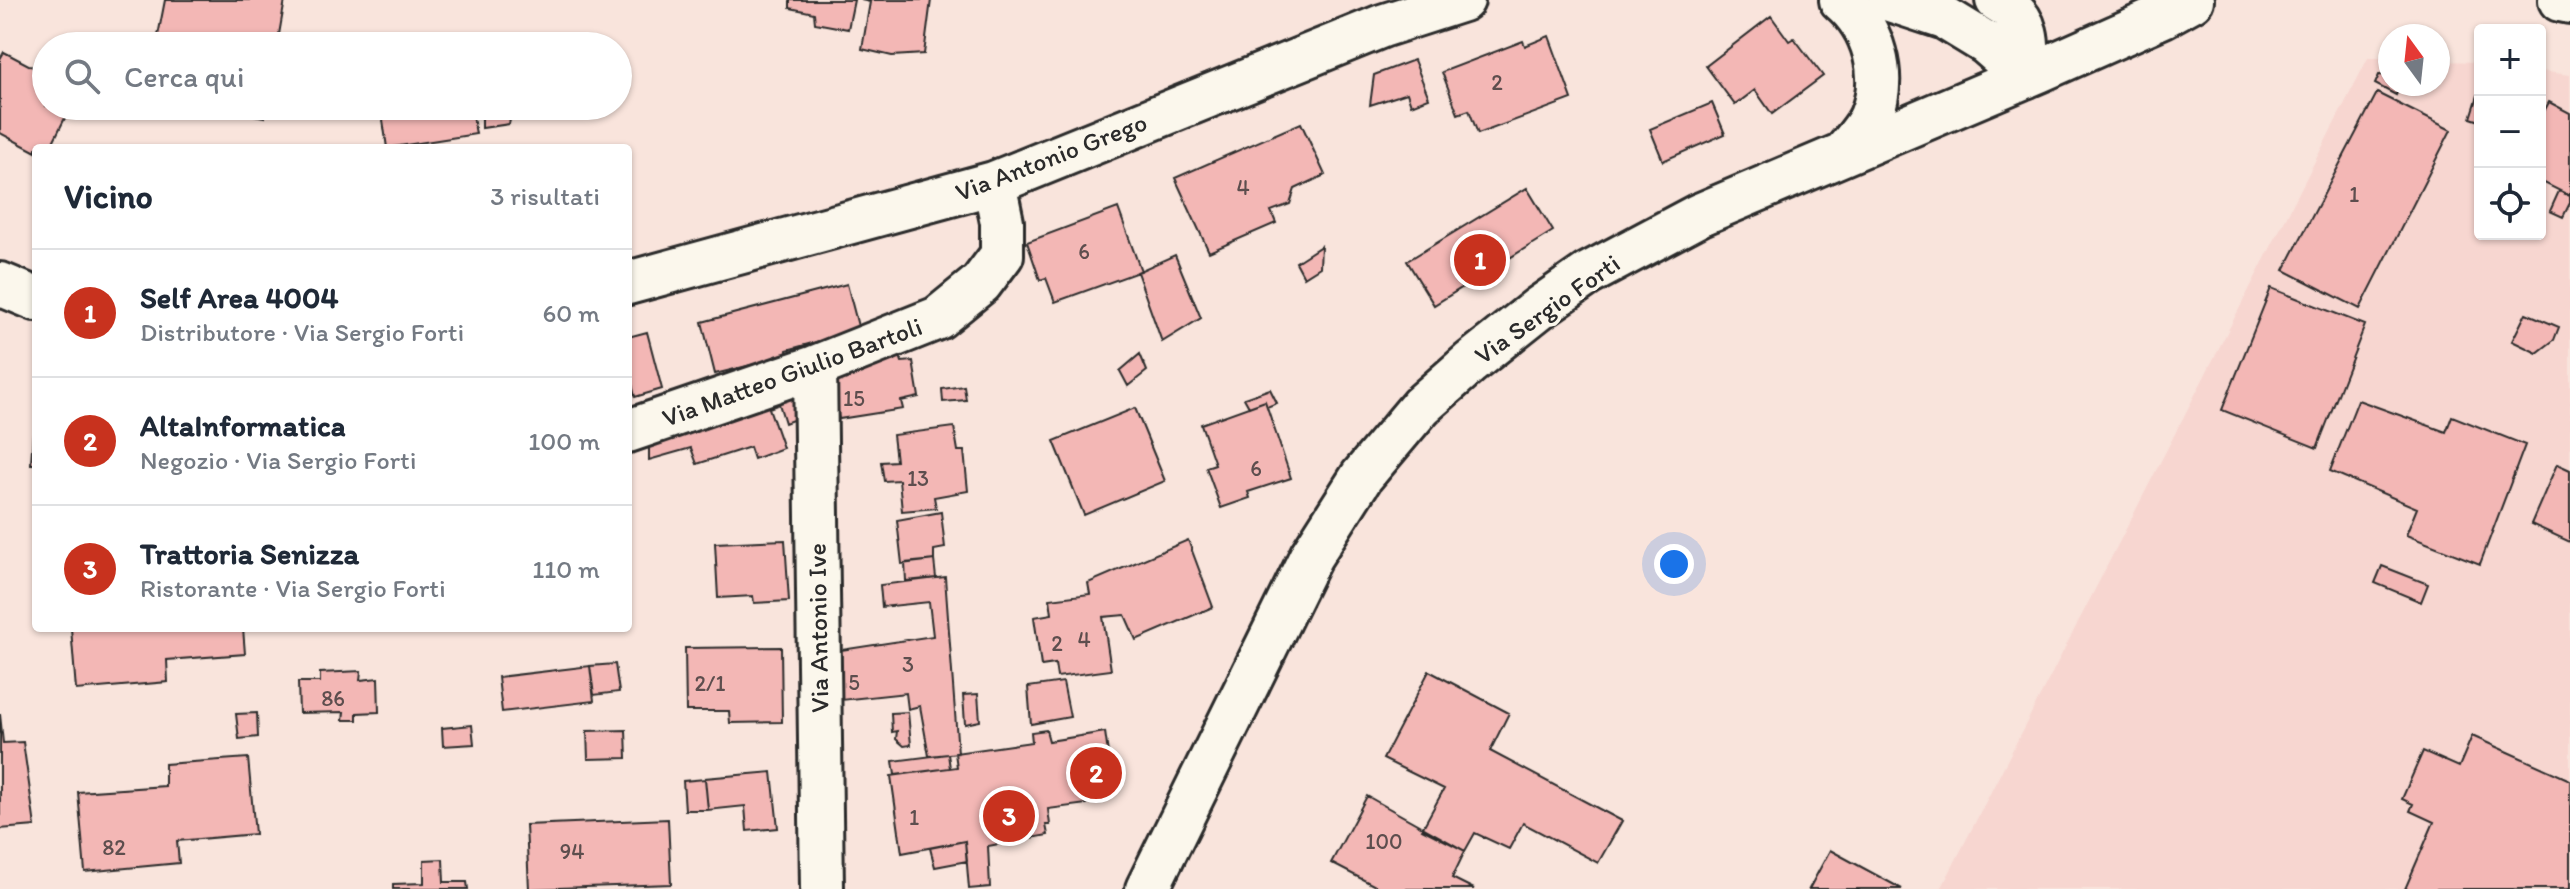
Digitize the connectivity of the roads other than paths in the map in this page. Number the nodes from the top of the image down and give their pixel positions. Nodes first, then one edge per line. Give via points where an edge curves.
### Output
1 (1463, 0) edge
2 (1841, 0) edge
3 (1890, 0) edge
4 (1997, 0) edge
5 (2192, 0) edge
6 (2560, 0) edge
7 (2570, 2) edge
8 (2025, 77) junction
9 (1845, 152) junction
10 (994, 183) junction
11 (632, 282) edge
12 (0, 284) edge
13 (32, 297) edge
14 (815, 367) junction
15 (632, 430) edge
16 (822, 889) edge
17 (1147, 889) edge

1 - 10 street, Via Antonio Grego via 1382,26
2 - 9 street via 1876,51 1879,82 1871,116
3 - 8 street via 1945,18 1986,43
4 - 8 street via 2013,9 2023,25 2028,44
5 - 8 street, Via Sergio Forti
6 - 7 street
8 - 9 street, Via Sergio Forti
9 - 17 street, Via Sergio Forti via 1699,215 1588,274 1504,335 1421,406 1362,476 1311,556
10 - 11 street, Via Antonio Grego
10 - 14 street, Via Matteo Giulio Bartoli via 1002,255 981,283 938,318
12 - 13 street
14 - 15 street, Via Matteo Giulio Bartoli
14 - 16 street, Via Antonio Ive

